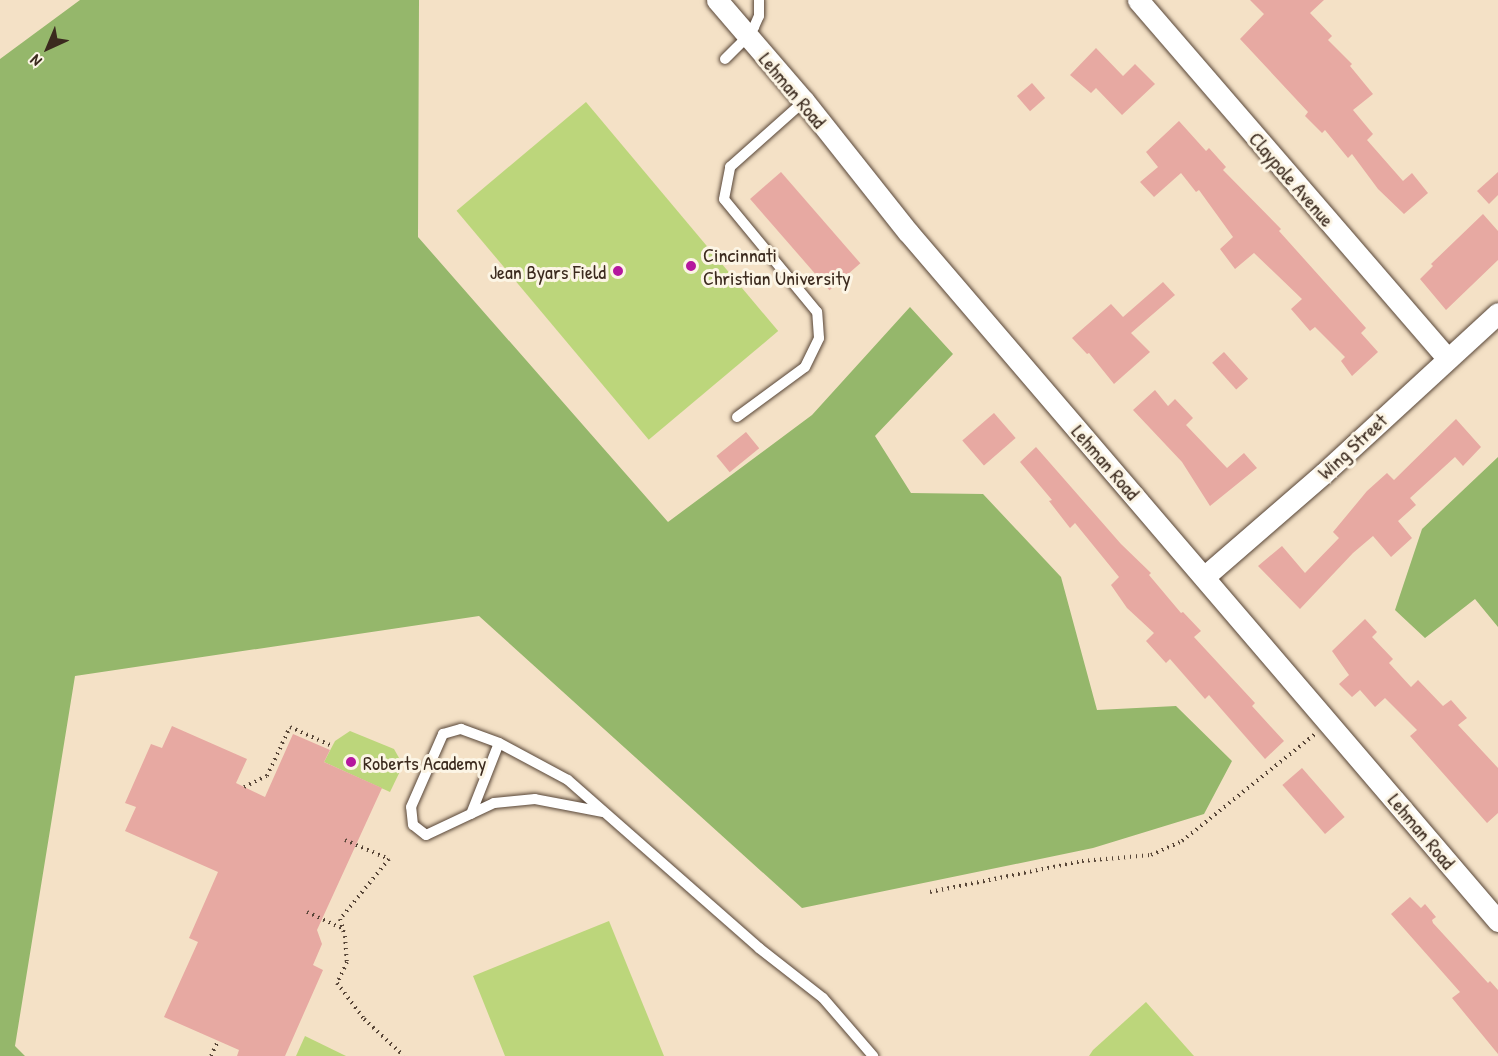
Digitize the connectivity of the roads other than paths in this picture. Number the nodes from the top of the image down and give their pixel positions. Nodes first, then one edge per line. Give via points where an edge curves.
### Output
1 (717, 0) edge
2 (759, 0) edge
3 (1138, 0) edge
4 (748, 36) junction
5 (725, 59) dead end
6 (804, 101) junction
7 (1498, 313) edge
8 (1447, 358) junction
9 (737, 417) dead end
10 (1204, 577) junction
11 (500, 743) junction
12 (603, 812) junction
13 (471, 814) junction
14 (1498, 921) edge
15 (873, 1056) edge

1 - 4 street, Lehman Road
2 - 4 lane via 759,16
3 - 8 street, Claypole Avenue
4 - 5 lane
4 - 6 street, Lehman Road
6 - 9 lane via 730,167 724,199 817,312 819,338 805,367
6 - 10 street, Lehman Road via 908,232
7 - 8 street, Wing Street
8 - 10 street, Wing Street via 1324,473
10 - 14 street, Lehman Road
11 - 12 lane via 568,780
11 - 13 lane
11 - 13 lane via 461,729 443,734 411,807 413,825 426,835
12 - 13 lane via 535,799 494,803
12 - 15 lane via 759,948 823,998

